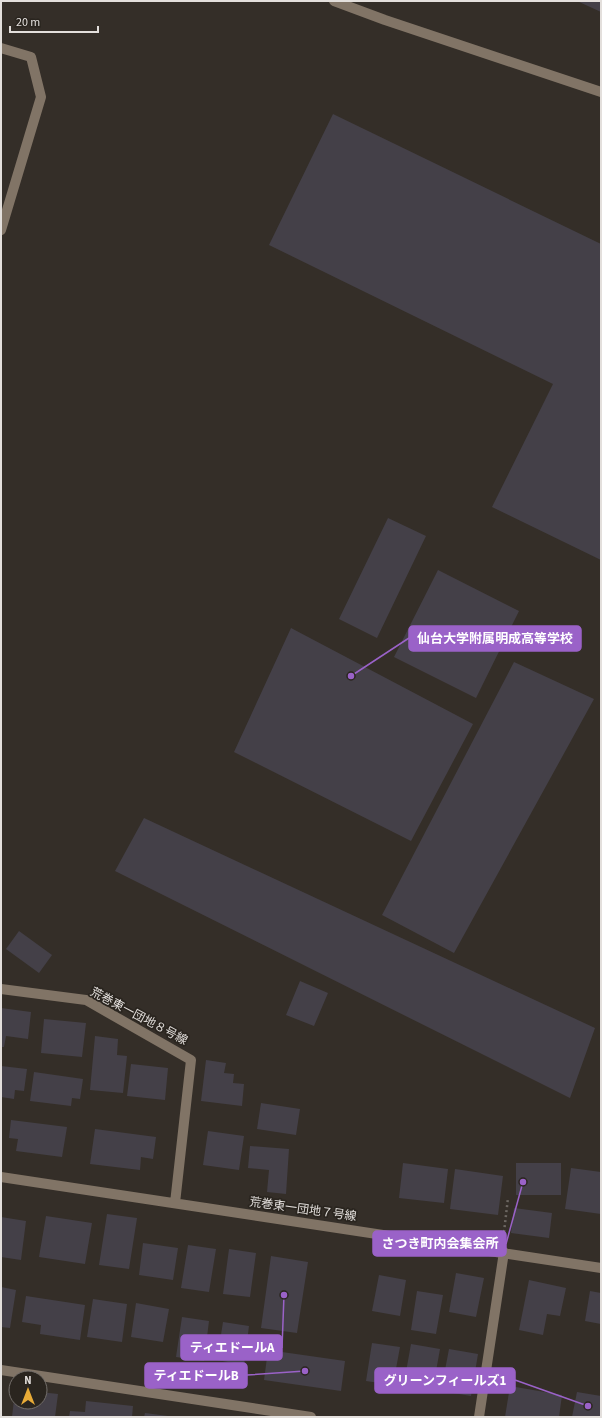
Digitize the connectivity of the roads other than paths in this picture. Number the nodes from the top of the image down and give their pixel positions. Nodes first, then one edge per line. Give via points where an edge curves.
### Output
1 (334, 1) edge
2 (1, 48) edge
3 (601, 92) edge
4 (1, 230) edge
5 (1, 989) edge
6 (1, 1177) edge
7 (175, 1203) junction
8 (503, 1252) junction
9 (601, 1268) edge
10 (1, 1370) edge
11 (311, 1417) edge
12 (479, 1417) edge

1 - 3 street
2 - 4 street via 30,57 41,97
5 - 7 street, 荒巻東一団地８号線 via 86,1000 191,1060
6 - 7 street, 荒巻東一団地７号線
7 - 8 street, 荒巻東一団地７号線
8 - 9 street, 荒巻東一団地７号線
8 - 12 street
10 - 11 street

